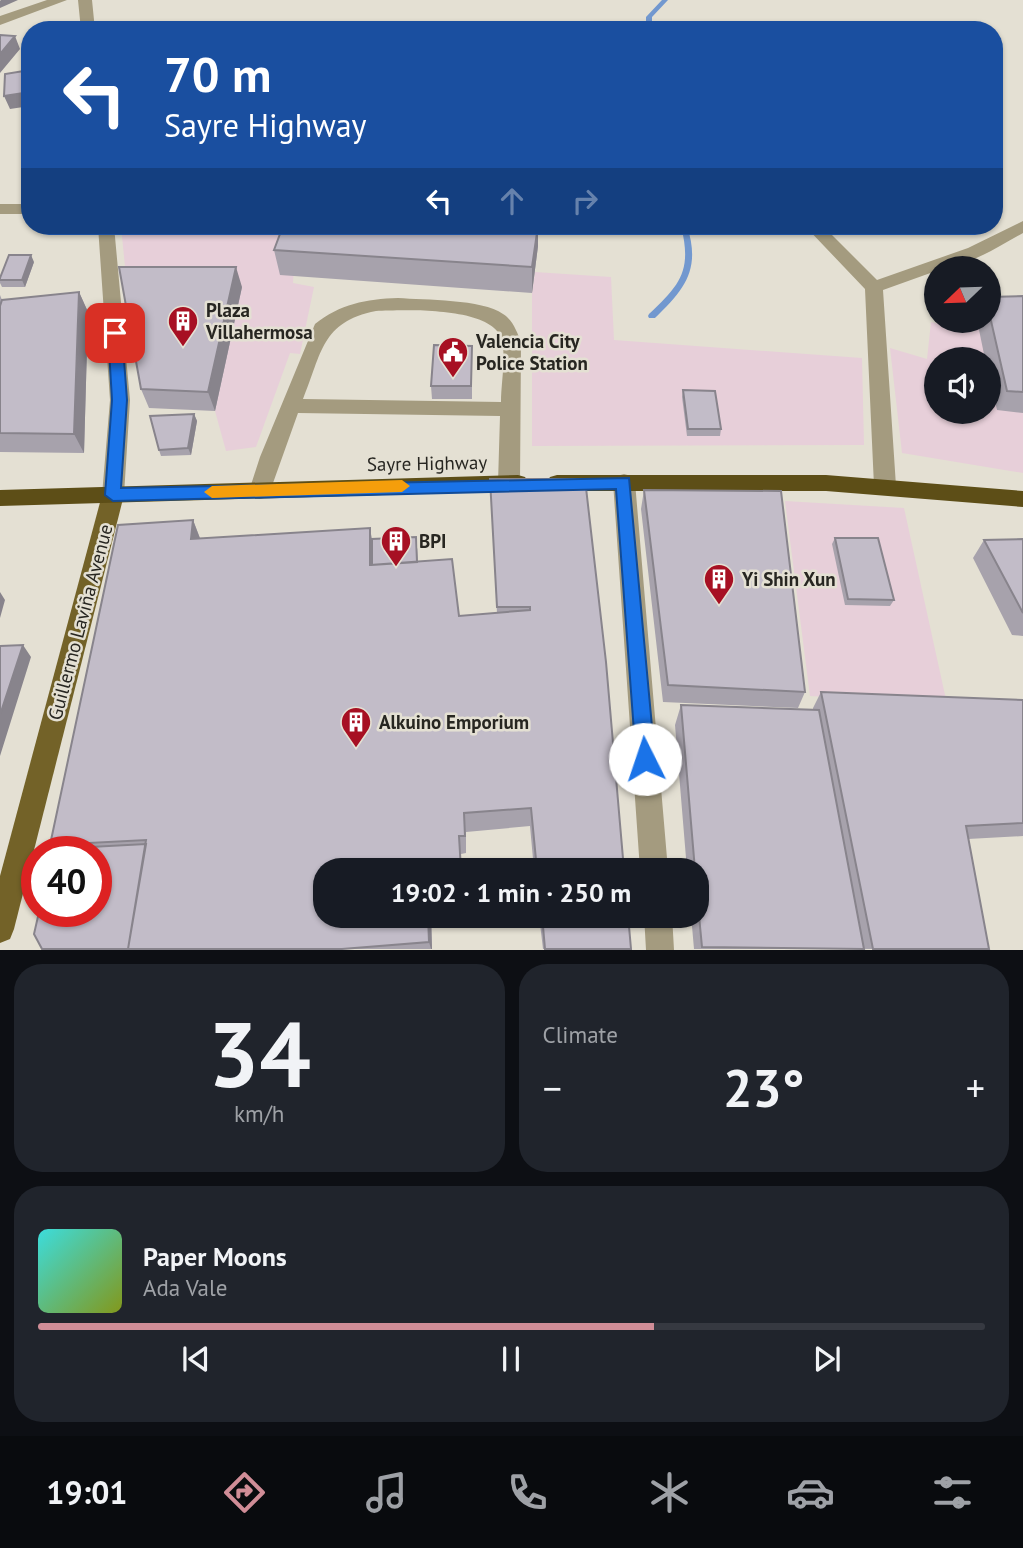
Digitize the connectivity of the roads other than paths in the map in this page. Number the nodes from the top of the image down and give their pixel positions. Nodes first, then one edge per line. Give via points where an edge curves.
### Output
1 (60, 0) edge
2 (85, 0) edge
3 (0, 21) edge
4 (87, 21) edge
5 (0, 209) edge
6 (21, 209) edge
7 (1023, 226) edge
8 (107, 235) edge
9 (822, 235) edge
10 (874, 287) junction
11 (290, 406) junction
12 (509, 410) junction
13 (624, 482) junction
14 (509, 483) junction
15 (885, 486) junction
16 (260, 491) junction
17 (113, 495) junction
18 (0, 498) edge
19 (1023, 499) edge
20 (653, 858) edge
21 (659, 928) edge
22 (0, 929) edge
23 (660, 950) edge

1 - 3 street
2 - 4 street
5 - 6 street
7 - 10 street via 974,252
8 - 17 street, Guillermo Laviña Avenue via 120,400
9 - 10 street
10 - 15 street
11 - 12 street
11 - 12 street via 322,329 333,317 368,304 496,316 506,325 512,342
11 - 16 street
12 - 14 street
13 - 14 highway, Sayre Highway
13 - 15 highway, Sayre Highway
13 - 20 street
14 - 16 highway, Sayre Highway
15 - 19 highway, Sayre Highway
16 - 17 highway, Sayre Highway
17 - 18 highway, Sayre Highway
17 - 22 main road, Guillermo Laviña Avenue
21 - 23 street

